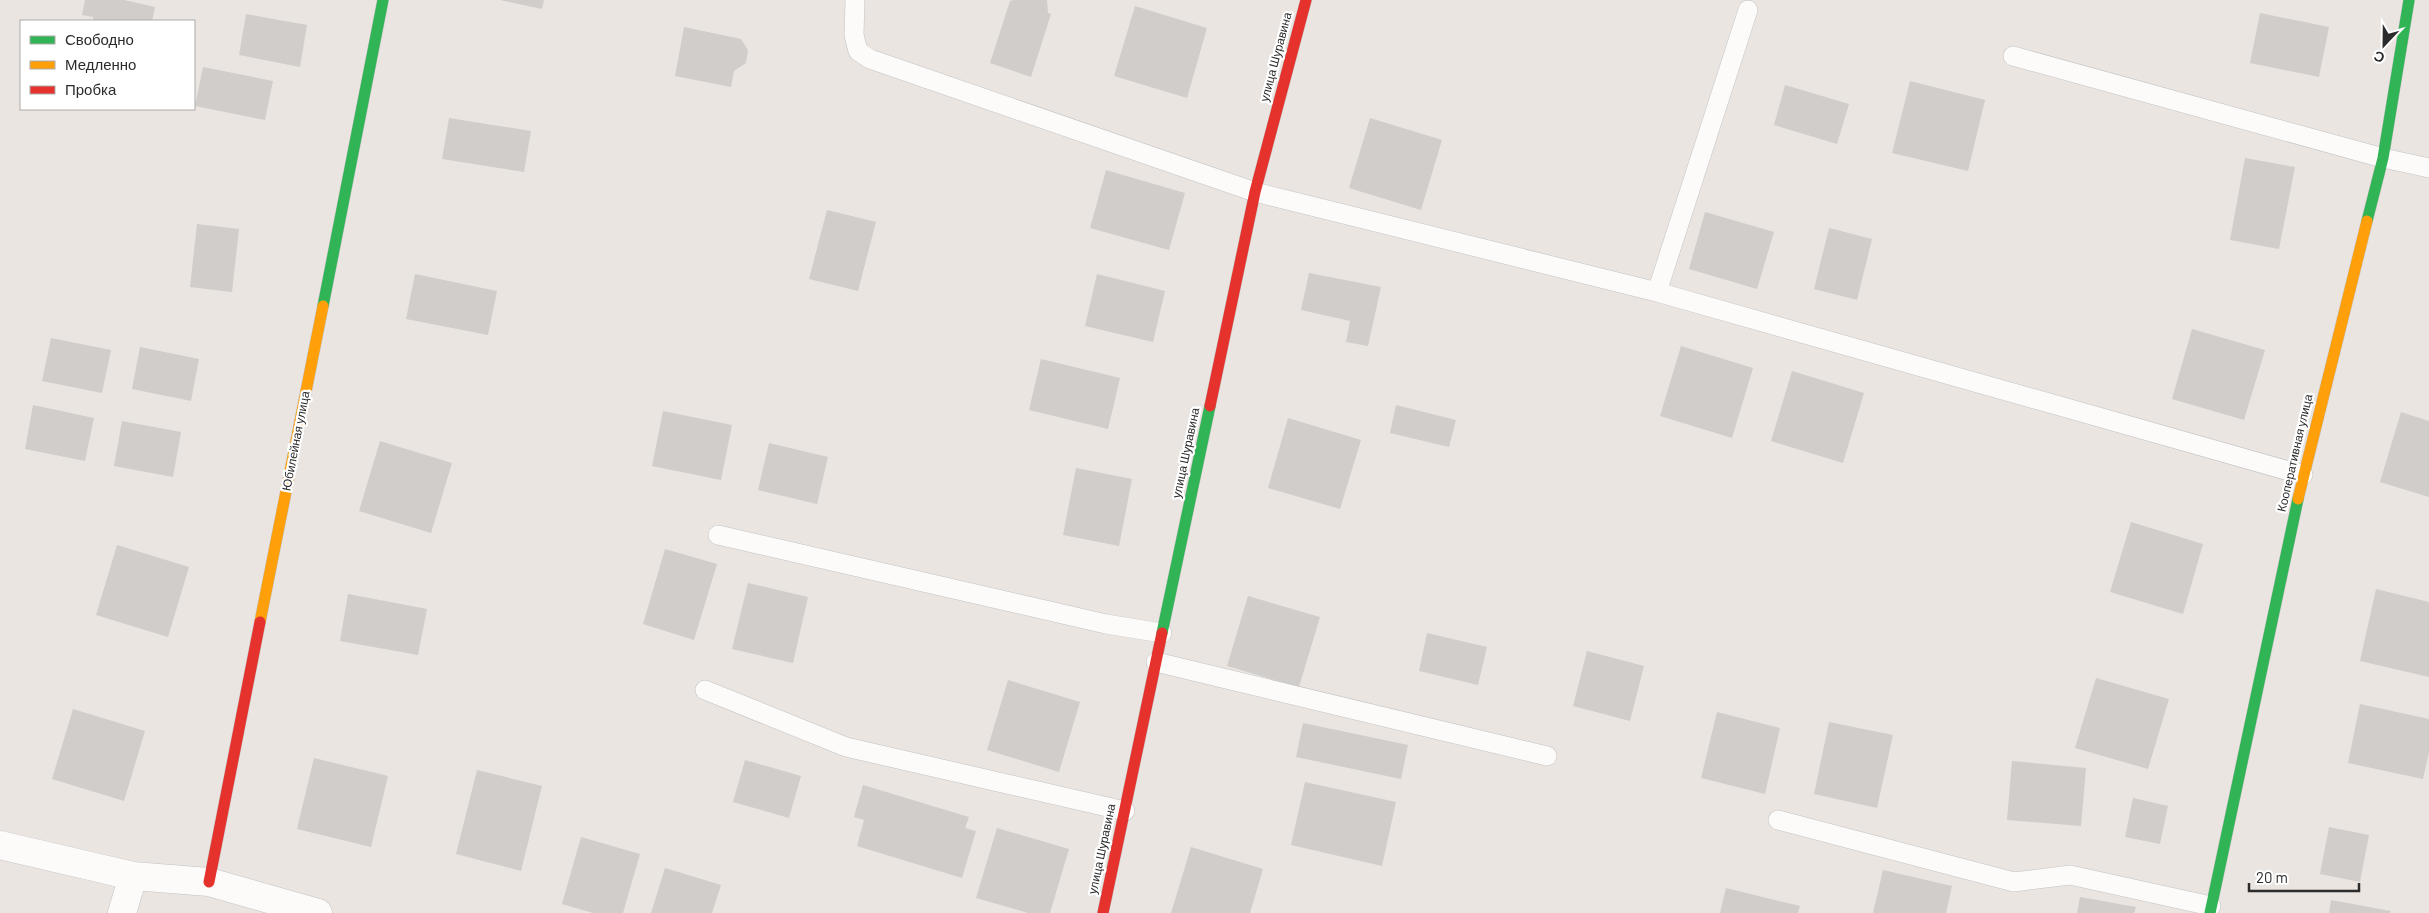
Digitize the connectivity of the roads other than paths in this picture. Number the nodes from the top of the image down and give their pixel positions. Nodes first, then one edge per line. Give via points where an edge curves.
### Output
1 (383, 0) edge
2 (855, 0) edge
3 (1306, 0) edge
4 (2410, 0) edge
5 (1748, 10) dead end
6 (2013, 56) dead end
7 (2383, 158) junction
8 (2429, 168) edge
9 (1255, 192) junction
10 (1657, 292) junction
11 (2303, 475) junction
12 (718, 535) dead end
13 (1162, 633) junction
14 (1156, 662) junction
15 (705, 690) dead end
16 (1546, 756) dead end
17 (1125, 811) junction
18 (1778, 820) dead end
19 (0, 845) edge
20 (133, 876) junction
21 (209, 882) junction
22 (2210, 910) edge
23 (122, 913) edge
24 (318, 913) edge
25 (1103, 913) edge

1 - 21 street, Юбилейная улица
2 - 9 lane via 854,35 858,51 870,59
3 - 9 street, улица Шуравина
4 - 7 street, Кооперативная улица
5 - 10 lane
6 - 7 lane
7 - 8 lane
7 - 11 street, Кооперативная улица
9 - 10 lane
9 - 13 street, улица Шуравина
10 - 11 lane
11 - 22 street, Кооперативная улица
12 - 13 lane via 1106,624
13 - 14 street, улица Шуравина
14 - 16 lane
14 - 17 street, улица Шуравина
15 - 17 lane via 846,747
17 - 25 street, улица Шуравина
18 - 22 lane via 2014,882 2070,875
19 - 20 street
20 - 21 street
20 - 23 street
21 - 24 street

